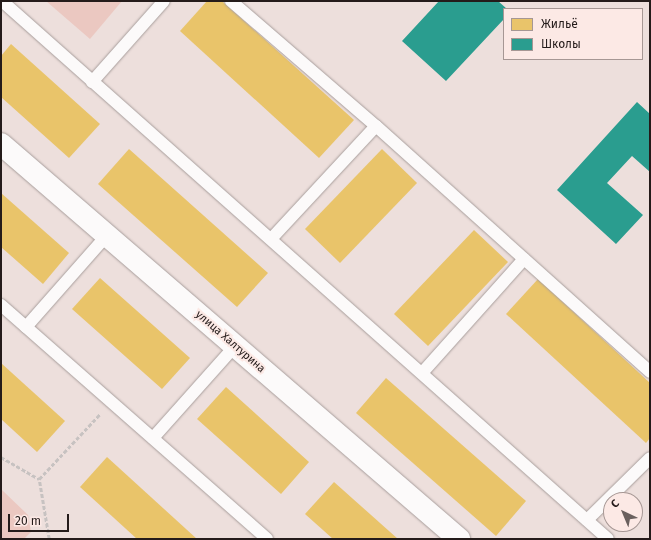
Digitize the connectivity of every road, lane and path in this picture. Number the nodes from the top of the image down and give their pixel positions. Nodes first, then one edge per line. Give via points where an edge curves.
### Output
1 (164, 1) edge
2 (231, 1) edge
3 (3, 5) edge
4 (92, 82) junction
5 (376, 126) junction
6 (1, 144) edge
7 (106, 235) junction
8 (271, 239) junction
9 (524, 259) junction
10 (1, 305) edge
11 (26, 327) junction
12 (235, 346) junction
13 (650, 372) edge
14 (422, 373) junction
15 (112, 402) junction
16 (153, 438) junction
17 (1, 457) edge
18 (650, 458) edge
19 (39, 480) junction
20 (587, 520) junction
21 (49, 539) edge
22 (267, 539) edge
23 (459, 539) edge
24 (608, 539) edge

1 - 4 lane
2 - 5 lane
3 - 4 lane
4 - 8 lane
5 - 8 lane
5 - 9 lane
6 - 7 street, улица Халтурина
7 - 11 lane
7 - 12 street, улица Халтурина
8 - 14 lane
9 - 13 lane
9 - 14 lane
10 - 11 lane
11 - 15 lane
12 - 16 lane
12 - 23 street, улица Халтурина
14 - 20 lane
15 - 16 lane
15 - 19 path
16 - 22 lane
17 - 19 path
18 - 20 lane
19 - 21 path
20 - 24 lane

